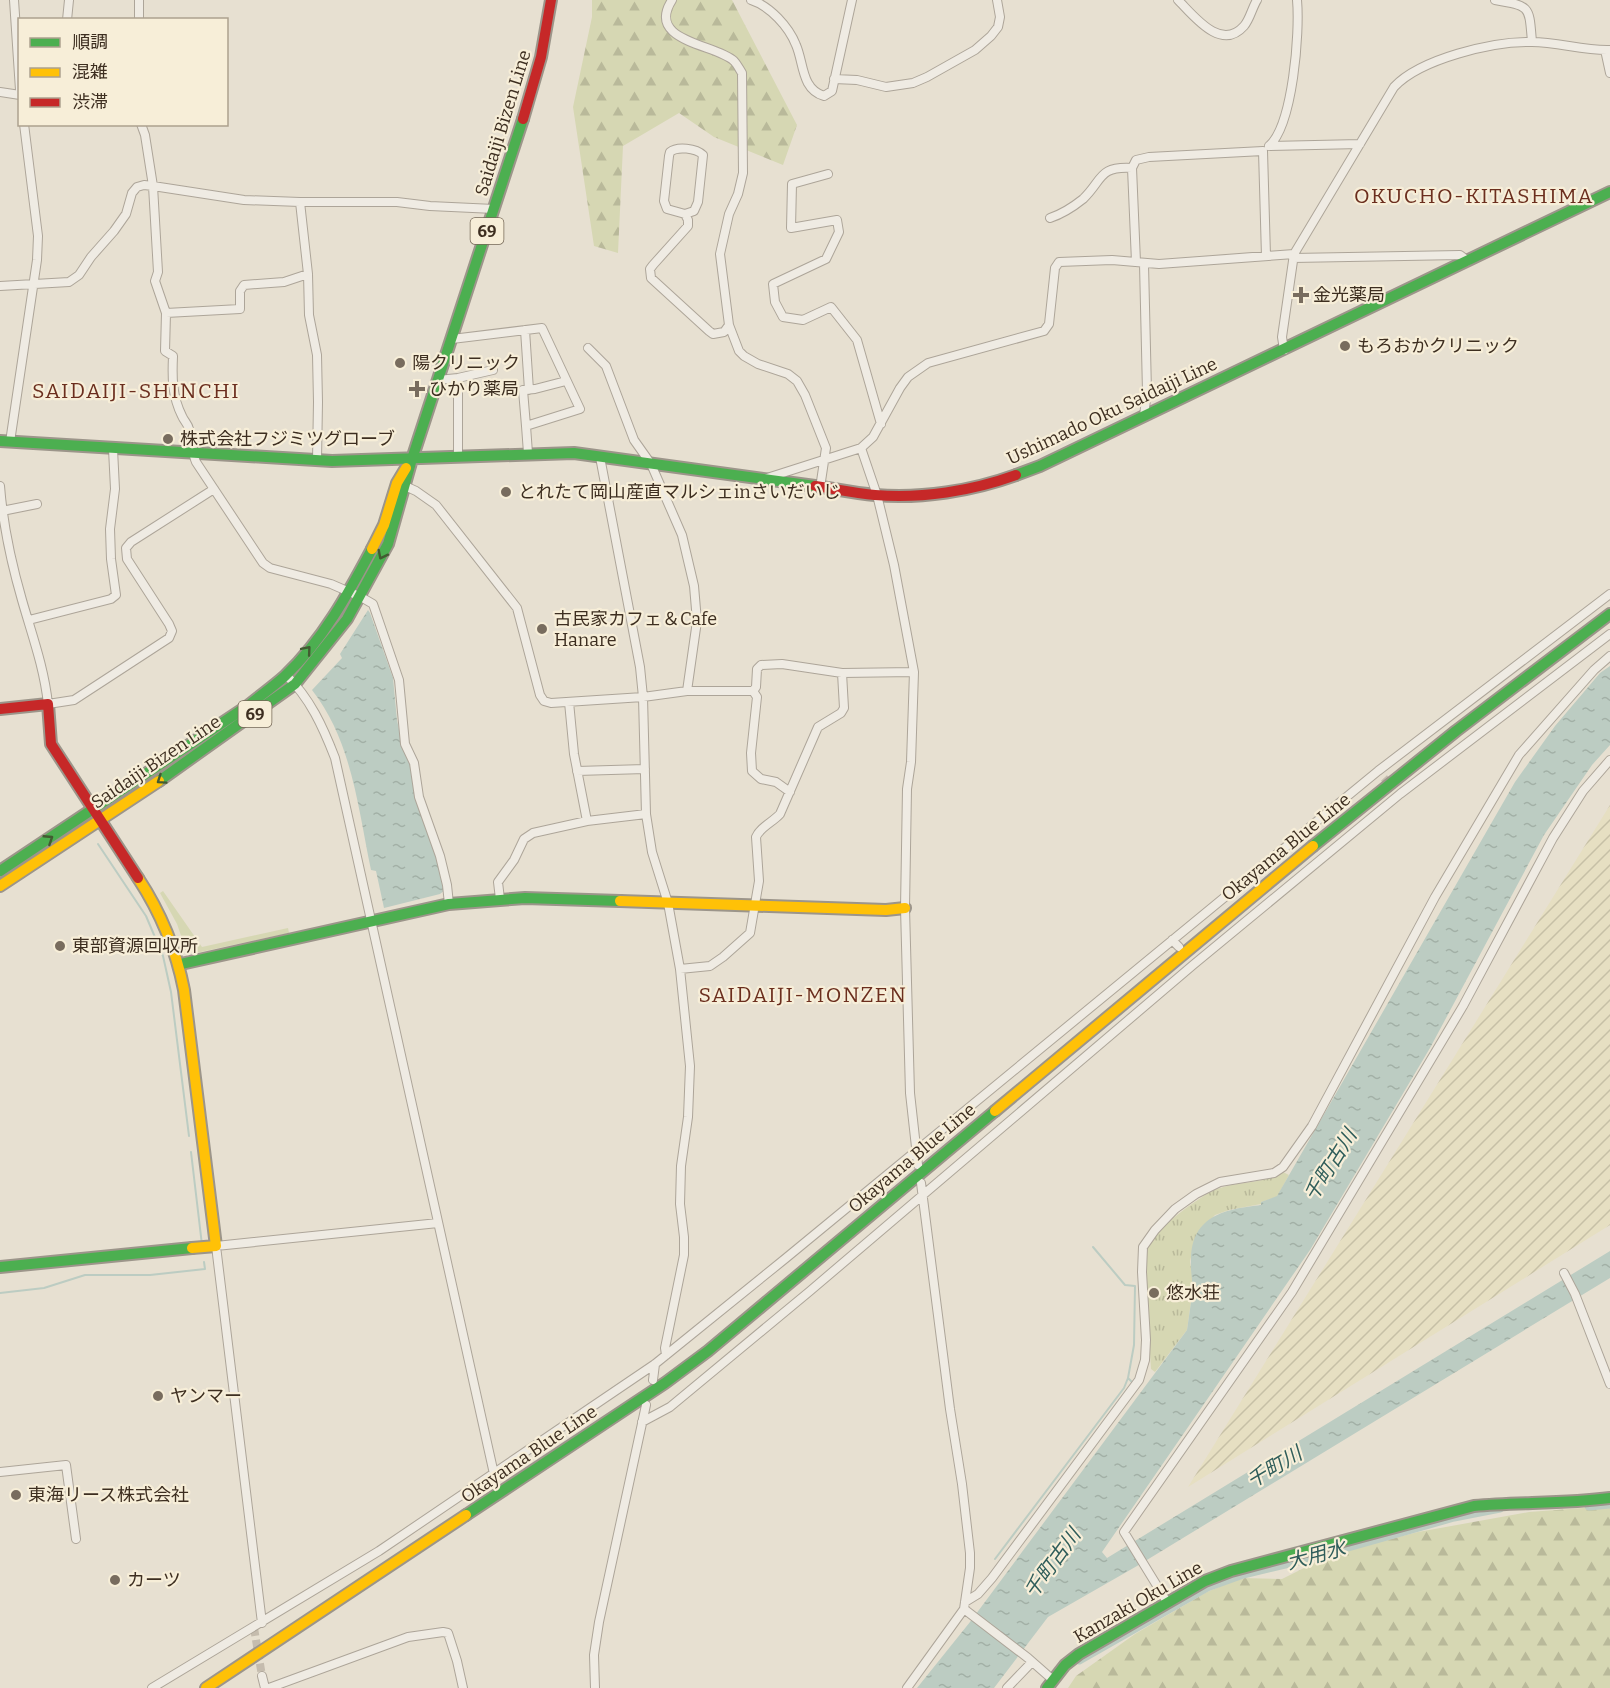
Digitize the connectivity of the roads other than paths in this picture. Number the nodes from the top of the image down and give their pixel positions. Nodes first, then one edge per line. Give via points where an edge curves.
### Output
1 (14, 0) edge
2 (69, 0) edge
3 (139, 0) edge
4 (551, 0) edge
5 (672, 0) edge
6 (751, 0) edge
7 (852, 0) edge
8 (997, 0) edge
9 (1178, 0) edge
10 (1257, 0) edge
11 (1297, 0) edge
12 (1495, 0) edge
13 (67, 18) edge
14 (139, 18) edge
15 (17, 21) edge
16 (1532, 42) junction
17 (18, 44) edge
18 (1608, 50) edge
19 (1610, 73) edge
20 (834, 79) junction
21 (0, 93) edge
22 (18, 95) edge
23 (24, 126) edge
24 (142, 126) edge
25 (1360, 144) junction
26 (1266, 149) junction
27 (1132, 168) junction
28 (828, 174) dead end
29 (153, 186) junction
30 (1610, 192) edge
31 (300, 202) junction
32 (494, 208) junction
33 (685, 214) junction
34 (1050, 218) dead end
35 (1266, 256) junction
36 (1294, 256) junction
37 (1468, 261) junction
38 (1140, 263) junction
39 (308, 274) junction
40 (0, 286) edge
41 (33, 286) junction
42 (166, 313) junction
43 (729, 325) junction
44 (525, 330) junction
45 (452, 339) junction
46 (588, 348) dead end
47 (1284, 350) junction
48 (493, 370) dead end
49 (458, 378) junction
50 (438, 380) junction
51 (566, 381) junction
52 (529, 390) junction
53 (1144, 416) junction
54 (880, 424) junction
55 (526, 426) junction
56 (5, 442) edge
57 (861, 448) junction
58 (113, 449) junction
59 (528, 453) junction
60 (192, 454) junction
61 (458, 457) junction
62 (600, 457) junction
63 (412, 459) junction
64 (316, 460) junction
65 (825, 460) junction
66 (651, 464) junction
67 (760, 480) junction
68 (0, 486) edge
69 (405, 486) junction
70 (820, 488) junction
71 (214, 489) junction
72 (878, 495) junction
73 (37, 504) dead end
74 (2, 511) junction
75 (350, 592) junction
76 (1610, 594) edge
77 (361, 597) junction
78 (1610, 614) edge
79 (29, 620) junction
80 (1610, 634) edge
81 (1610, 656) edge
82 (914, 672) junction
83 (842, 673) junction
84 (286, 675) junction
85 (295, 684) junction
86 (687, 691) junction
87 (753, 691) junction
88 (643, 697) junction
89 (569, 702) junction
90 (48, 704) junction
91 (0, 709) edge
92 (1610, 759) edge
93 (645, 769) junction
94 (577, 771) junction
95 (1378, 771) junction
96 (1384, 778) tunnel mouth
97 (790, 792) junction
98 (93, 810) junction
99 (646, 814) junction
100 (100, 820) junction
101 (587, 821) junction
102 (0, 871) edge
103 (0, 886) edge
104 (500, 899) junction
105 (668, 903) junction
106 (449, 904) junction
107 (755, 906) junction
108 (905, 908) junction
109 (372, 921) junction
110 (1172, 940) junction
111 (1179, 947) dead end
112 (181, 964) junction
113 (680, 969) junction
114 (917, 1149) junction
115 (918, 1165) dead end
116 (921, 1183) dead end
117 (922, 1195) junction
118 (438, 1223) junction
119 (216, 1246) junction
120 (0, 1267) edge
121 (1564, 1273) dead end
122 (666, 1355) junction
123 (655, 1364) junction
124 (653, 1380) dead end
125 (1610, 1384) edge
126 (646, 1405) dead end
127 (642, 1422) junction
128 (0, 1472) edge
129 (494, 1474) junction
130 (1610, 1498) edge
131 (76, 1539) dead end
132 (1167, 1602) junction
133 (965, 1606) junction
134 (262, 1623) junction
135 (274, 1644) junction
136 (1030, 1660) junction
137 (262, 1676) tunnel mouth
138 (1050, 1684) edge
139 (152, 1688) edge
140 (207, 1688) edge
141 (219, 1688) edge
142 (265, 1688) edge
143 (269, 1688) edge
144 (463, 1688) edge
145 (595, 1688) edge
146 (907, 1688) edge
147 (1007, 1688) edge

1 - 15 street
2 - 13 street
3 - 14 street
4 - 32 main road, Saidaiji Bizen Line / 69 via 541,57
5 - 43 street via 666,18 677,36 734,61 742,73 742,173 720,254
6 - 20 street via 773,14 791,35 813,92 829,95
7 - 20 street
8 - 20 street via 1000,17 991,36 975,50 913,83 886,87
9 - 10 street via 1206,28 1222,35 1241,29
11 - 26 street via 1291,91 1278,135
12 - 16 street via 1526,8
15 - 17 street
16 - 18 street
16 - 25 street via 1491,45 1418,69 1394,87
18 - 19 street
21 - 22 street
23 - 41 street via 38,236
24 - 29 street
25 - 26 street
25 - 36 street
26 - 27 street via 1149,157 1136,160
26 - 35 street
27 - 34 street via 1115,167 1100,176 1084,198
27 - 38 street
28 - 54 street via 792,184 791,228 837,219 839,232 826,259 773,284 776,302 783,317 803,320 831,307 857,340
29 - 31 street via 244,200
29 - 41 street via 144,184 132,193 126,214 79,275 69,282
29 - 42 street via 158,272 155,281
30 - 37 main road, Ushimado Oku Saidaiji Line
31 - 32 street
31 - 39 street
32 - 45 main road, Saidaiji Bizen Line / 69
33 - 33 street via 696,207 703,155 697,150 676,148 669,156 664,201 667,209
33 - 43 street via 688,226 652,266 651,278 709,331 723,332
35 - 36 street
35 - 38 street
36 - 37 street via 1460,255
36 - 47 street via 1282,337
37 - 47 main road, Ushimado Oku Saidaiji Line
38 - 53 street via 1147,392
38 - 54 street via 1059,262 1049,324 1044,331 928,363 904,382
39 - 42 street via 284,282 244,285 240,309
39 - 64 street via 309,315 317,355
40 - 41 street
41 - 56 street
42 - 60 street via 165,351 173,356 174,395 189,428
43 - 65 street via 744,356 797,381 826,448
44 - 45 street
44 - 51 street via 542,328
44 - 52 street
45 - 50 main road, Saidaiji Bizen Line / 69
46 - 66 street via 606,366 634,440
47 - 53 main road, Ushimado Oku Saidaiji Line
48 - 49 street
49 - 50 street
49 - 61 street
50 - 63 main road, Saidaiji Bizen Line / 69
51 - 52 street
51 - 55 street via 579,409
52 - 55 street via 523,390
53 - 72 main road, Ushimado Oku Saidaiji Line via 1040,466 996,482 949,492
54 - 57 street
55 - 59 street
56 - 58 main road, Ushimado Oku Saidaiji Line
57 - 65 street
57 - 72 street
58 - 60 main road, Ushimado Oku Saidaiji Line
58 - 79 street via 115,489 110,539 116,595
59 - 61 main road, Ushimado Oku Saidaiji Line
59 - 62 main road, Ushimado Oku Saidaiji Line
60 - 64 main road, Ushimado Oku Saidaiji Line
60 - 71 street
61 - 63 main road, Ushimado Oku Saidaiji Line
62 - 66 main road, Ushimado Oku Saidaiji Line
62 - 88 street
63 - 64 main road, Ushimado Oku Saidaiji Line
63 - 69 main road, Saidaiji Bizen Line / 69
63 - 75 main road, Saidaiji Bizen Line / 69 via 397,483 384,525
65 - 67 street
65 - 70 street
66 - 67 main road, Ushimado Oku Saidaiji Line
66 - 86 street via 682,535 695,594 697,621
67 - 70 main road, Ushimado Oku Saidaiji Line
68 - 74 street
69 -> 77 main road, Saidaiji Bizen Line / 69 via 388,544
69 - 89 street via 436,506 517,608 544,701
70 - 72 main road, Ushimado Oku Saidaiji Line
71 - 75 street via 263,563
71 - 90 street via 126,548 127,559 170,624 169,638 74,700
72 - 82 street
73 - 74 street
74 - 79 street via 10,556
75 - 77 street
84 -> 75 main road, Saidaiji Bizen Line / 69
76 - 95 street
77 - 85 main road, Saidaiji Bizen Line / 69
77 - 106 street via 373,604 399,680 405,744 440,856
78 - 135 main road, Okayama Blue Line via 1287,867 708,1351
79 - 90 street via 45,675
80 - 117 street via 1397,792 1191,962
81 - 133 street via 1519,755 1435,897 1312,1126 1283,1167 1274,1173 1220,1182 1196,1194 1175,1209 1143,1247 1146,1340 1139,1380 992,1578
82 - 83 street
82 - 108 street
83 - 87 street via 782,664 761,665
83 - 97 street via 844,708 841,714 818,727
84 - 85 street
84 - 98 main road, Saidaiji Bizen Line / 69 via 249,705
85 -> 100 main road, Saidaiji Bizen Line / 69
85 - 109 street via 317,716 335,758
86 - 87 street
86 - 88 street
87 - 97 street via 757,698 752,771 760,779 776,782
88 - 89 street
88 - 93 street
89 - 94 street
90 - 91 main road
90 - 98 main road via 51,744
92 - 132 street via 1583,791 1553,838 1463,1006 1292,1292 1124,1532
93 - 94 street
93 - 99 street
94 - 101 street
95 - 96 street
95 - 110 street
97 - 107 street via 774,822 756,837 759,881
98 - 100 main road
102 -> 98 main road, Saidaiji Bizen Line / 69
99 - 101 street
99 - 105 street via 652,852
100 - 103 main road, Saidaiji Bizen Line / 69
100 - 112 main road via 159,911
101 - 104 street via 533,833 524,839 498,882
104 - 105 main road
104 - 106 main road
105 - 107 main road
105 - 113 street
106 - 109 main road
107 - 108 main road
107 - 113 street via 750,933 723,957 710,966
108 - 114 street via 910,1082
109 - 112 main road
109 - 118 street
110 - 111 street
110 - 114 street
112 - 119 main road
113 - 122 street via 690,1066 681,1166 684,1255 664,1348
114 - 115 street
114 - 122 street
116 - 117 street
117 - 127 street via 670,1407
117 - 133 street via 970,1553
118 - 119 street
118 - 129 street
119 - 120 main road
119 - 134 street
121 - 125 street
122 - 123 street
123 - 124 street
123 - 129 street
126 - 127 street
127 - 145 street via 597,1633
128 - 131 street via 66,1465
129 - 134 street
130 - 132 main road, Kanzaki Oku Line via 1474,1506 1231,1571
132 - 138 main road, Kanzaki Oku Line via 1079,1654
133 - 136 street
133 - 146 street
134 - 139 street
135 - 140 main road, Okayama Blue Line
135 - 141 main road
136 - 138 street
136 - 147 street
137 - 142 street
143 - 144 street via 408,1637 443,1632 452,1641

